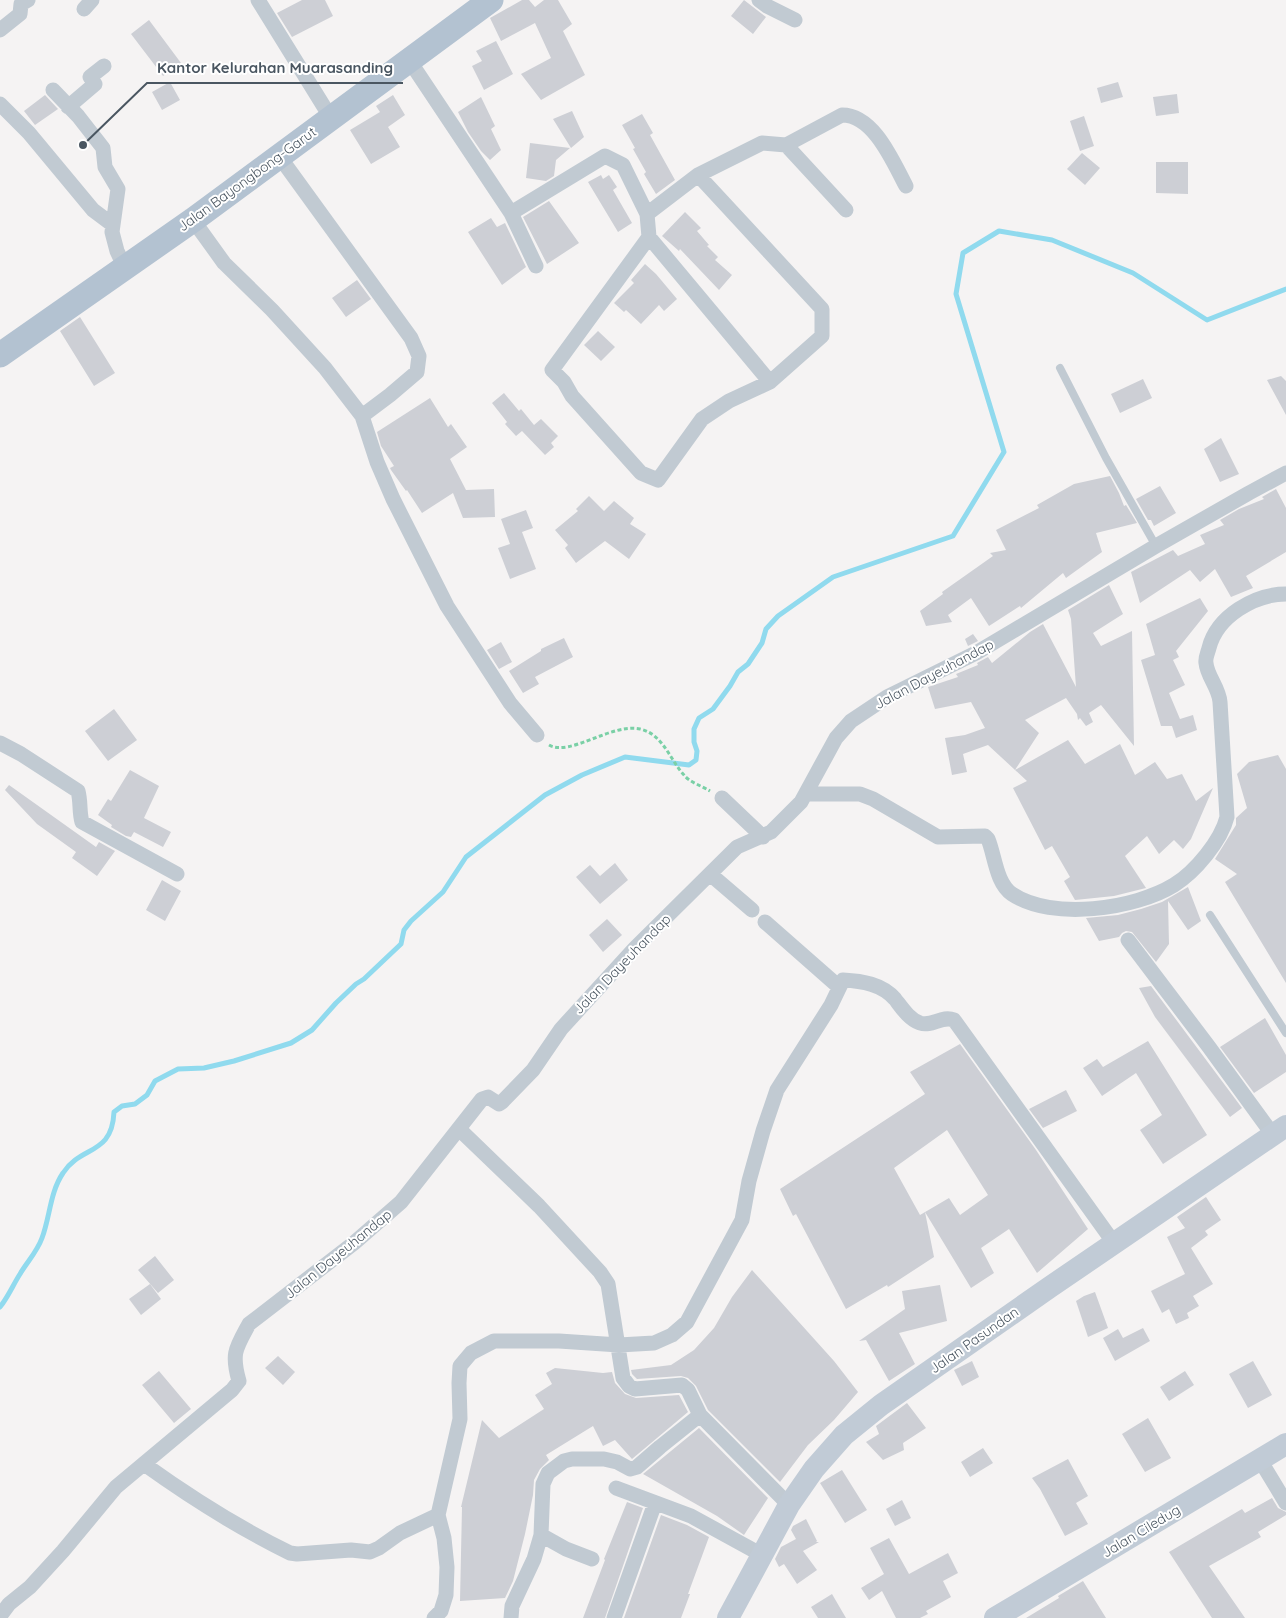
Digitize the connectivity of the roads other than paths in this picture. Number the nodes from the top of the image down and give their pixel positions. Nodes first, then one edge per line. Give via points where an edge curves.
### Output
1 (28, 0) edge
2 (258, 0) edge
3 (491, 0) edge
4 (759, 0) edge
5 (795, 20) dead end
6 (0, 30) edge
7 (410, 60) junction
8 (104, 66) dead end
9 (52, 90) dead end
10 (0, 104) edge
11 (68, 107) junction
12 (331, 118) junction
13 (786, 144) junction
14 (280, 156) junction
15 (698, 175) junction
16 (906, 186) dead end
17 (846, 210) dead end
18 (511, 213) junction
19 (647, 214) junction
20 (193, 220) junction
21 (113, 225) junction
22 (649, 237) junction
23 (124, 266) junction
24 (536, 266) dead end
25 (0, 355) edge
26 (1060, 368) dead end
27 (770, 382) junction
28 (362, 416) junction
29 (1286, 473) edge
30 (1156, 546) junction
31 (1286, 594) edge
32 (538, 735) road end
33 (0, 743) edge
34 (722, 798) road end
35 (803, 798) junction
36 (767, 834) junction
37 (177, 874) dead end
38 (710, 874) junction
39 (752, 910) dead end
40 (1210, 915) dead end
41 (765, 922) dead end
42 (1128, 940) dead end
43 (839, 988) junction
44 (1286, 1032) edge
45 (459, 1129) junction
46 (1279, 1130) edge
47 (1114, 1243) junction
48 (620, 1355) junction
49 (700, 1415) junction
50 (1286, 1444) edge
51 (1260, 1460) junction
52 (144, 1464) junction
53 (616, 1488) dead end
54 (655, 1503) junction
55 (1286, 1503) edge
56 (789, 1505) junction
57 (438, 1515) junction
58 (541, 1535) junction
59 (762, 1555) junction
60 (592, 1559) dead end
61 (0, 1616) edge
62 (434, 1618) edge
63 (511, 1618) edge
64 (614, 1618) edge
65 (728, 1618) edge
66 (995, 1618) edge

1 - 6 street via 21,4 20,14
2 - 12 street
3 - 7 main road, Jalan Bayongbong-Garut
4 - 5 street
7 - 12 main road, Jalan Bayongbong-Garut
7 - 18 street
8 - 11 street via 90,77 95,84
9 - 11 street
10 - 21 street via 29,133 93,210
11 - 21 street via 103,148 105,167 118,190
12 - 14 main road, Jalan Bayongbong-Garut
13 - 15 street via 762,143
13 - 16 street via 842,115 851,115 882,140
13 - 17 street
14 - 20 main road, Jalan Bayongbong-Garut
14 - 28 street via 411,338 419,356 417,372
15 - 19 street
15 - 27 street via 822,309 822,336
18 - 19 street via 604,156 623,165
18 - 24 street
19 - 22 street
20 - 23 main road, Jalan Bayongbong-Garut
20 - 28 street via 224,262 326,368
21 - 23 street via 114,240
22 - 27 street
22 - 27 street via 552,370 572,396 640,473 658,480 702,419 729,401
23 - 25 main road, Jalan Bayongbong-Garut
26 - 30 lane
28 - 32 street via 392,499 446,606 510,703
29 - 30 street, Jalan Dayeuhandap
30 - 35 street, Jalan Dayeuhandap via 976,654 887,697 851,721 836,738
31 - 35 street via 1274,594 1248,604 1219,627 1211,639 1206,664 1220,695 1226,817 1219,838 1196,866 1164,890 1110,906 1070,909 1034,903 1007,889 985,836 938,837 860,794
33 - 37 street via 78,791 82,822
34 - 36 street
35 - 36 street, Jalan Dayeuhandap
36 - 38 street, Jalan Dayeuhandap via 737,847
38 - 39 street
38 - 45 street, Jalan Dayeuhandap via 635,948 561,1029 533,1070 506,1098 499,1104 485,1097
40 - 44 lane
41 - 43 street
42 - 46 street via 1215,1054
43 - 47 street via 843,980 859,980 880,986 908,1016 918,1022 930,1024 954,1020
43 - 48 street via 777,1090 763,1131 742,1220 687,1322 672,1335
45 - 48 street via 539,1206 600,1272 608,1284
45 - 52 street, Jalan Dayeuhandap via 401,1202 250,1324 238,1342 234,1356 238,1381 235,1386
46 - 47 street, Jalan Pasundan
47 - 56 street, Jalan Pasundan via 881,1405 844,1435 814,1469
48 - 49 street via 623,1378 632,1389 682,1385 688,1390
48 - 57 street via 559,1341 494,1341 466,1358 460,1366 460,1419
49 - 56 street
49 - 58 street via 638,1467 630,1469 617,1462 572,1459 557,1466 548,1473 543,1484
50 - 51 street, Jalan Ciledug
51 - 55 street
51 - 66 street, Jalan Ciledug
52 - 57 street via 212,1509 290,1553 370,1552 400,1532
52 - 61 street, Jalan Dayeuhandap via 116,1487 63,1551
53 - 54 street
54 - 59 street via 692,1516
54 - 64 street
56 - 59 street, Jalan Pasundan
57 - 62 street via 446,1557 446,1595 441,1611
58 - 60 street
58 - 63 street via 534,1559 512,1606
59 - 65 street, Jalan Pasundan

